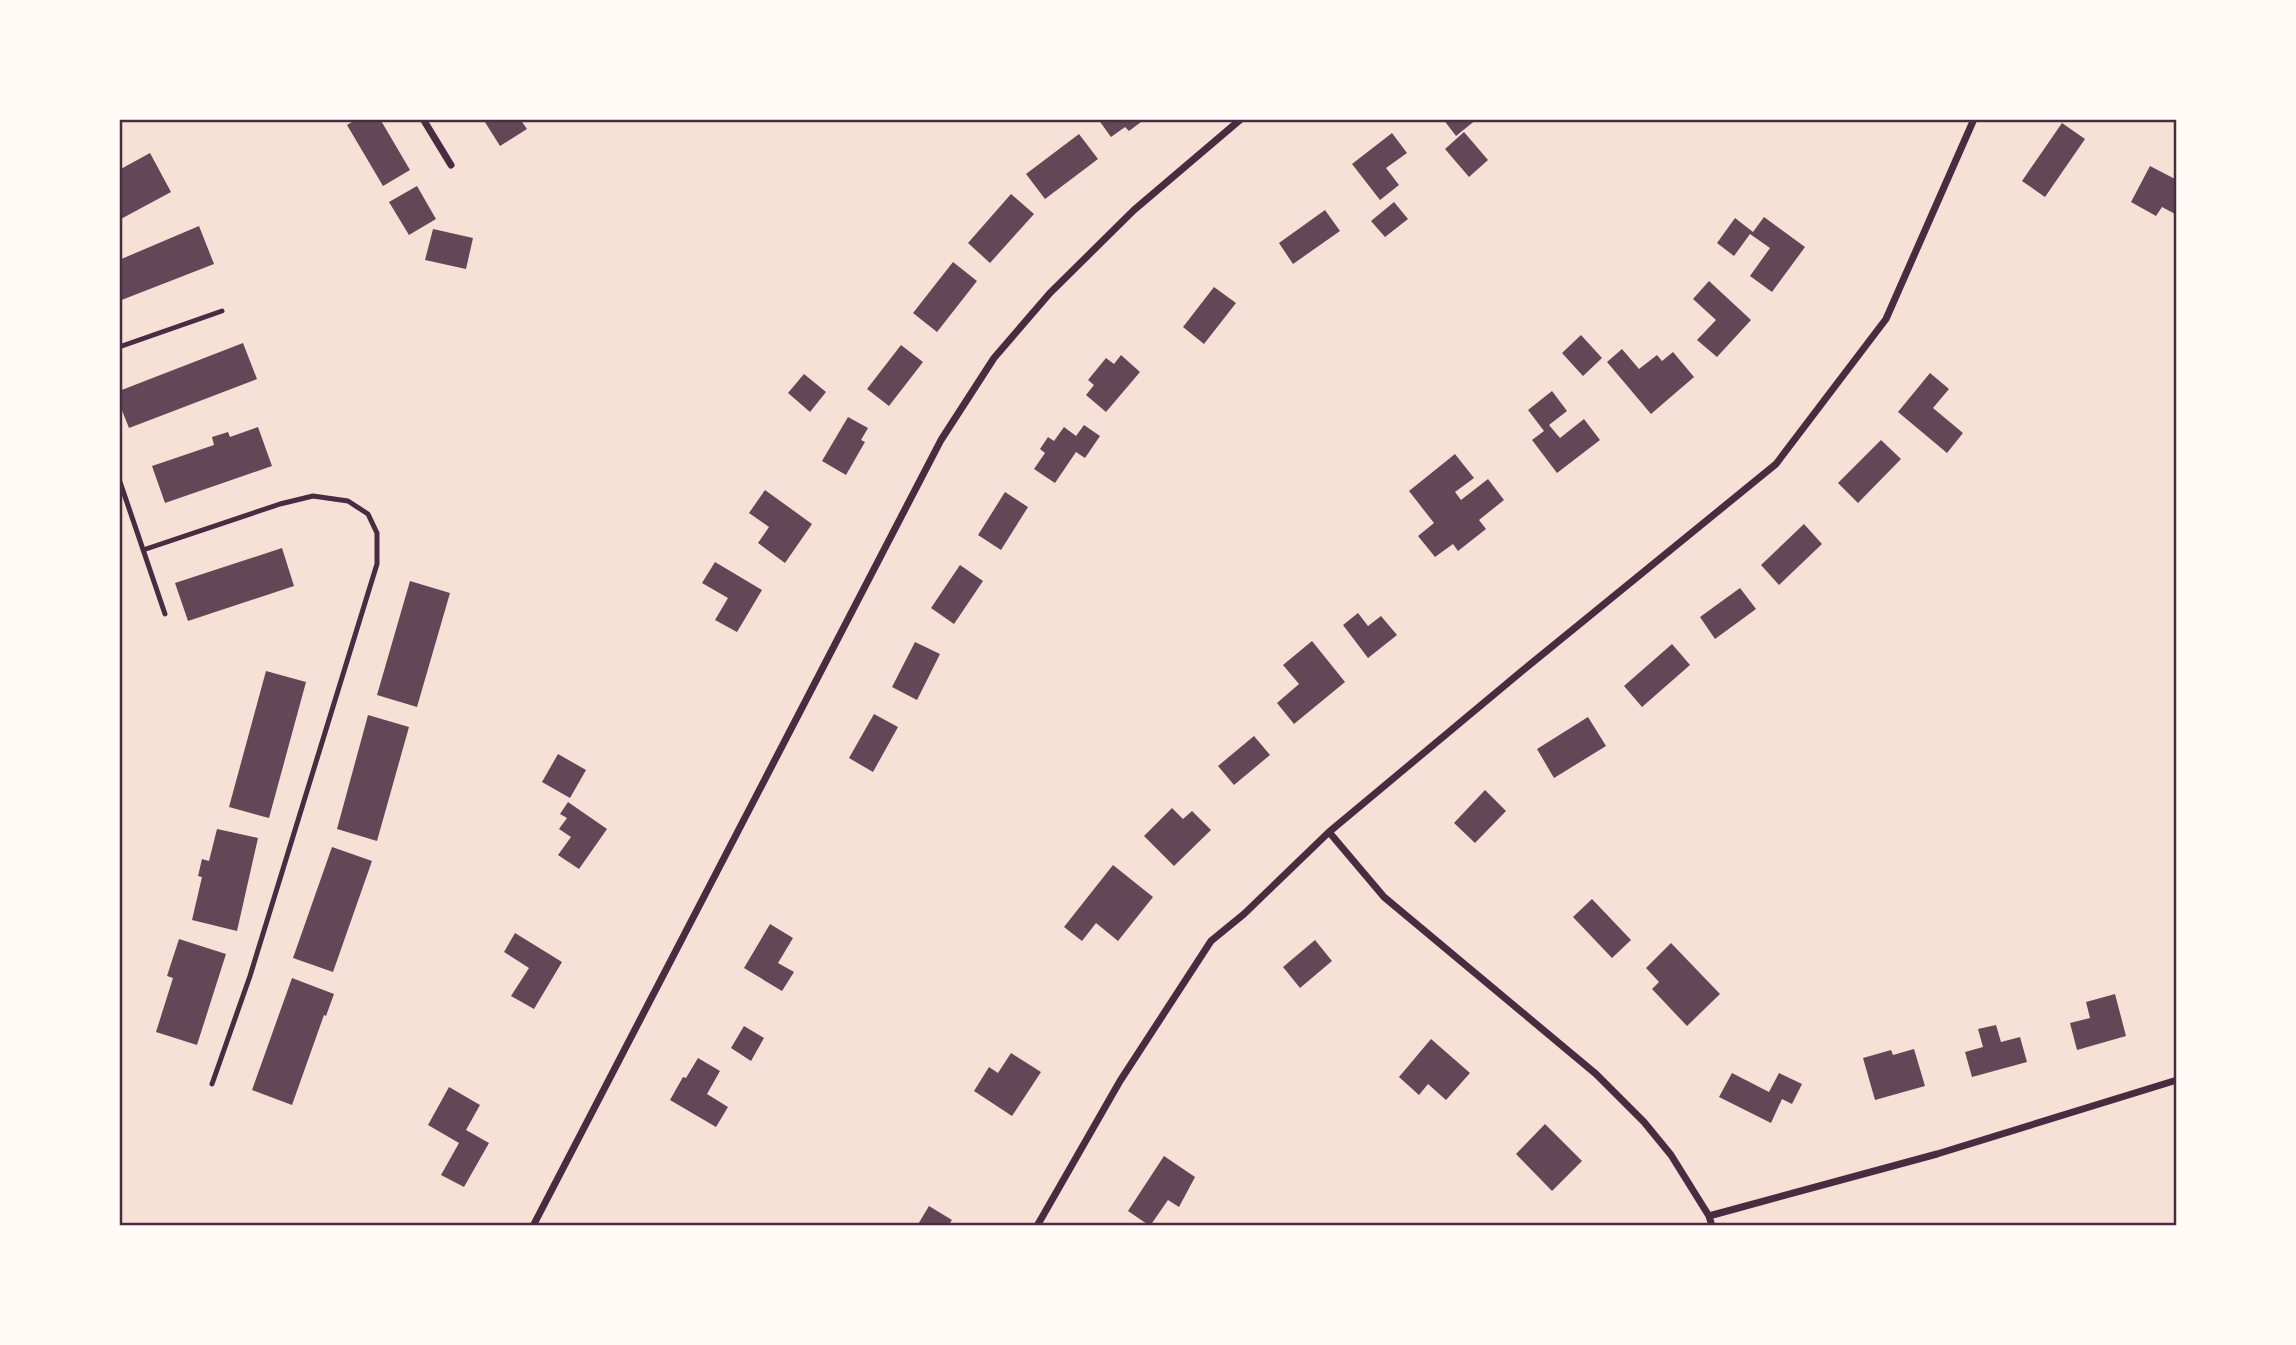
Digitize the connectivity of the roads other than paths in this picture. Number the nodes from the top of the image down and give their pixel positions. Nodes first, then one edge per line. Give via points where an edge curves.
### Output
1 (423, 119) edge
2 (1241, 119) edge
3 (1974, 119) edge
4 (451, 165) dead end
5 (222, 311) dead end
6 (119, 347) edge
7 (119, 479) edge
8 (143, 550) junction
9 (165, 614) dead end
10 (1329, 832) junction
11 (2177, 1080) edge
12 (212, 1084) dead end
13 (1709, 1216) junction
14 (533, 1226) edge
15 (1037, 1226) edge
16 (1713, 1226) edge

1 - 4 street
2 - 14 street via 1134,210 1050,293 994,358 941,440
3 - 10 street via 1886,319 1776,464
5 - 6 lane
7 - 8 lane
8 - 9 lane
8 - 12 lane via 313,496 348,500 368,514 377,533 377,564 250,976
10 - 13 street via 1384,897 1586,1065 1644,1122
10 - 15 street via 1211,941 1120,1081
11 - 13 street via 1937,1154
13 - 16 street

